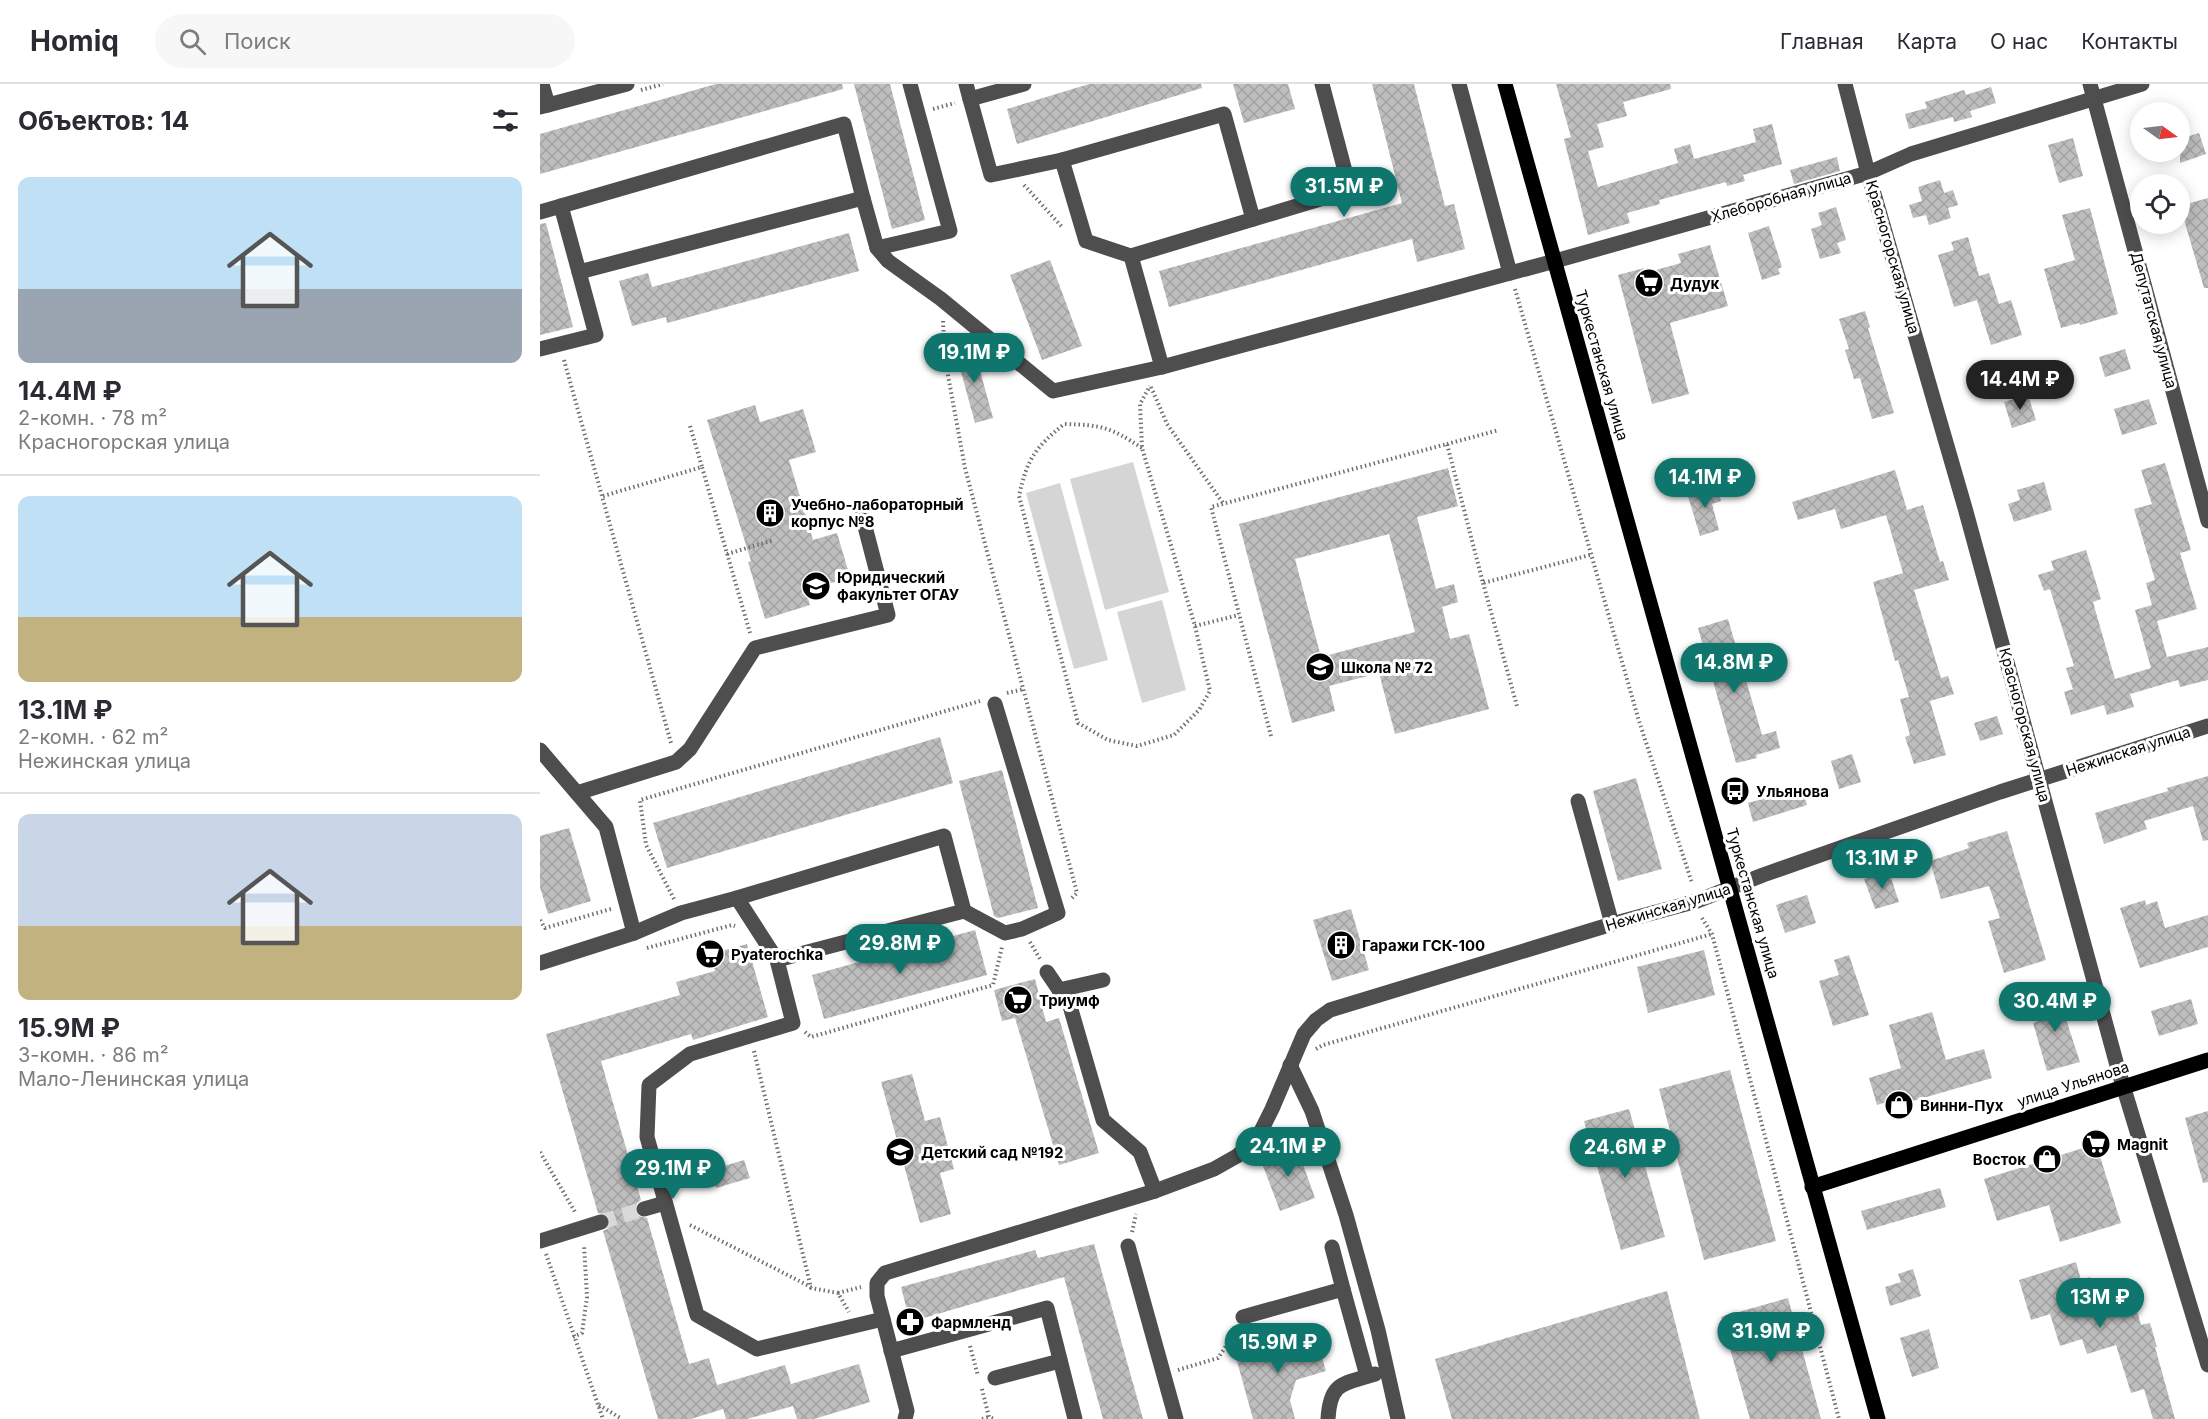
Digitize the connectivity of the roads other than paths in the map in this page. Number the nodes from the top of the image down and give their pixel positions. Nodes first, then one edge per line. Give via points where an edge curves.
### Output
1 (542, 84) edge
2 (627, 84) edge
3 (910, 84) edge
4 (1024, 84) edge
5 (1322, 84) edge
6 (1459, 84) edge
7 (1506, 84) edge
8 (1845, 84) edge
9 (2142, 84) edge
10 (968, 91) edge
11 (2092, 91) edge
12 (544, 106) edge
13 (1062, 160) junction
14 (1868, 173) junction
15 (863, 198) junction
16 (561, 206) junction
17 (540, 212) edge
18 (1253, 219) junction
19 (877, 248) junction
20 (1131, 256) junction
21 (1555, 261) junction
22 (579, 272) junction
23 (1510, 273) junction
24 (540, 349) edge
25 (1162, 367) junction
26 (861, 515) dead end
27 (2208, 521) edge
28 (994, 699) road end
29 (2208, 726) edge
30 (540, 750) edge
31 (2040, 779) junction
32 (577, 793) junction
33 (1578, 801) dead end
34 (1730, 889) junction
35 (737, 898) junction
36 (964, 911) junction
37 (1612, 924) junction
38 (634, 933) junction
39 (777, 960) junction
40 (540, 963) edge
41 (1047, 972) road end
42 (1103, 980) dead end
43 (1059, 990) junction
44 (2208, 1060) edge
45 (1290, 1065) junction
46 (2123, 1086) junction
47 (1812, 1187) junction
48 (1155, 1191) junction
49 (667, 1208) junction
50 (644, 1209) tunnel mouth
51 (601, 1222) tunnel mouth
52 (541, 1240) edge
53 (1128, 1246) dead end
54 (1332, 1247) dead end
55 (1343, 1288) junction
56 (1243, 1317) road end
57 (883, 1319) junction
58 (891, 1351) junction
59 (1060, 1361) junction
60 (2208, 1365) edge
61 (1387, 1370) junction
62 (1367, 1376) junction
63 (995, 1378) dead end
64 (905, 1419) edge
65 (1075, 1419) edge
66 (1176, 1419) edge
67 (1328, 1419) edge
68 (1398, 1419) edge
69 (1878, 1419) edge

1 - 12 street
2 - 12 street
3 - 19 street via 950,231
4 - 10 street
5 - 18 street via 1350,190
6 - 23 street
7 - 21 main road, Туркестанская улица
8 - 14 street, Красногорская улица
9 - 11 street, Хлеборобная улица
10 - 13 street via 991,175
11 - 14 street, Хлеборобная улица via 1911,154
11 - 27 street, Депутатская улица
13 - 18 street via 1224,114
13 - 20 street via 1086,241
14 - 21 street, Хлеборобная улица
14 - 31 street, Красногорская улица
15 - 16 street via 844,123
15 - 19 street
15 - 22 street
16 - 17 street
16 - 22 street
18 - 20 street
19 - 25 street, Хлеборобная улица via 888,261 1053,391
20 - 25 street
21 - 23 street, Хлеборобная улица
21 - 34 main road, Туркестанская улица
22 - 24 street via 596,335
23 - 25 street, Хлеборобная улица
26 - 32 street via 888,615 755,648 690,749 676,762
28 - 36 street via 1058,913 1005,933
29 - 31 street, Нежинская улица
30 - 32 street
31 - 34 street, Нежинская улица
31 - 46 street, Красногорская улица
32 - 38 street via 606,826
33 - 37 street
34 - 37 street, Нежинская улица
34 - 47 main road, Туркестанская улица
35 - 36 street via 944,836
35 - 38 street via 681,913
35 - 39 street
36 - 39 street
37 - 45 street, Нежинская улица via 1330,1010 1304,1034
38 - 40 street
39 - 49 street via 793,1023 690,1054 649,1085 647,1137
41 - 43 street
42 - 43 street
43 - 48 street via 1070,1006 1103,1120 1140,1152
44 - 46 main road, улица Ульянова
45 - 48 street via 1257,1139 1214,1169
45 - 61 street via 1312,1111 1346,1215
46 - 47 main road, улица Ульянова
46 - 60 street, Красногорская улица
47 - 69 main road, Туркестанская улица
48 - 57 street via 897,1264 877,1283
49 - 50 street
49 - 57 street via 697,1315 757,1349
51 - 52 street
53 - 66 street
54 - 55 street
55 - 56 street
55 - 62 street
57 - 58 street
58 - 59 street via 1047,1308
58 - 64 street via 907,1411
59 - 63 street
59 - 65 street
61 - 62 street
61 - 68 street
62 - 67 street via 1339,1385 1329,1401

